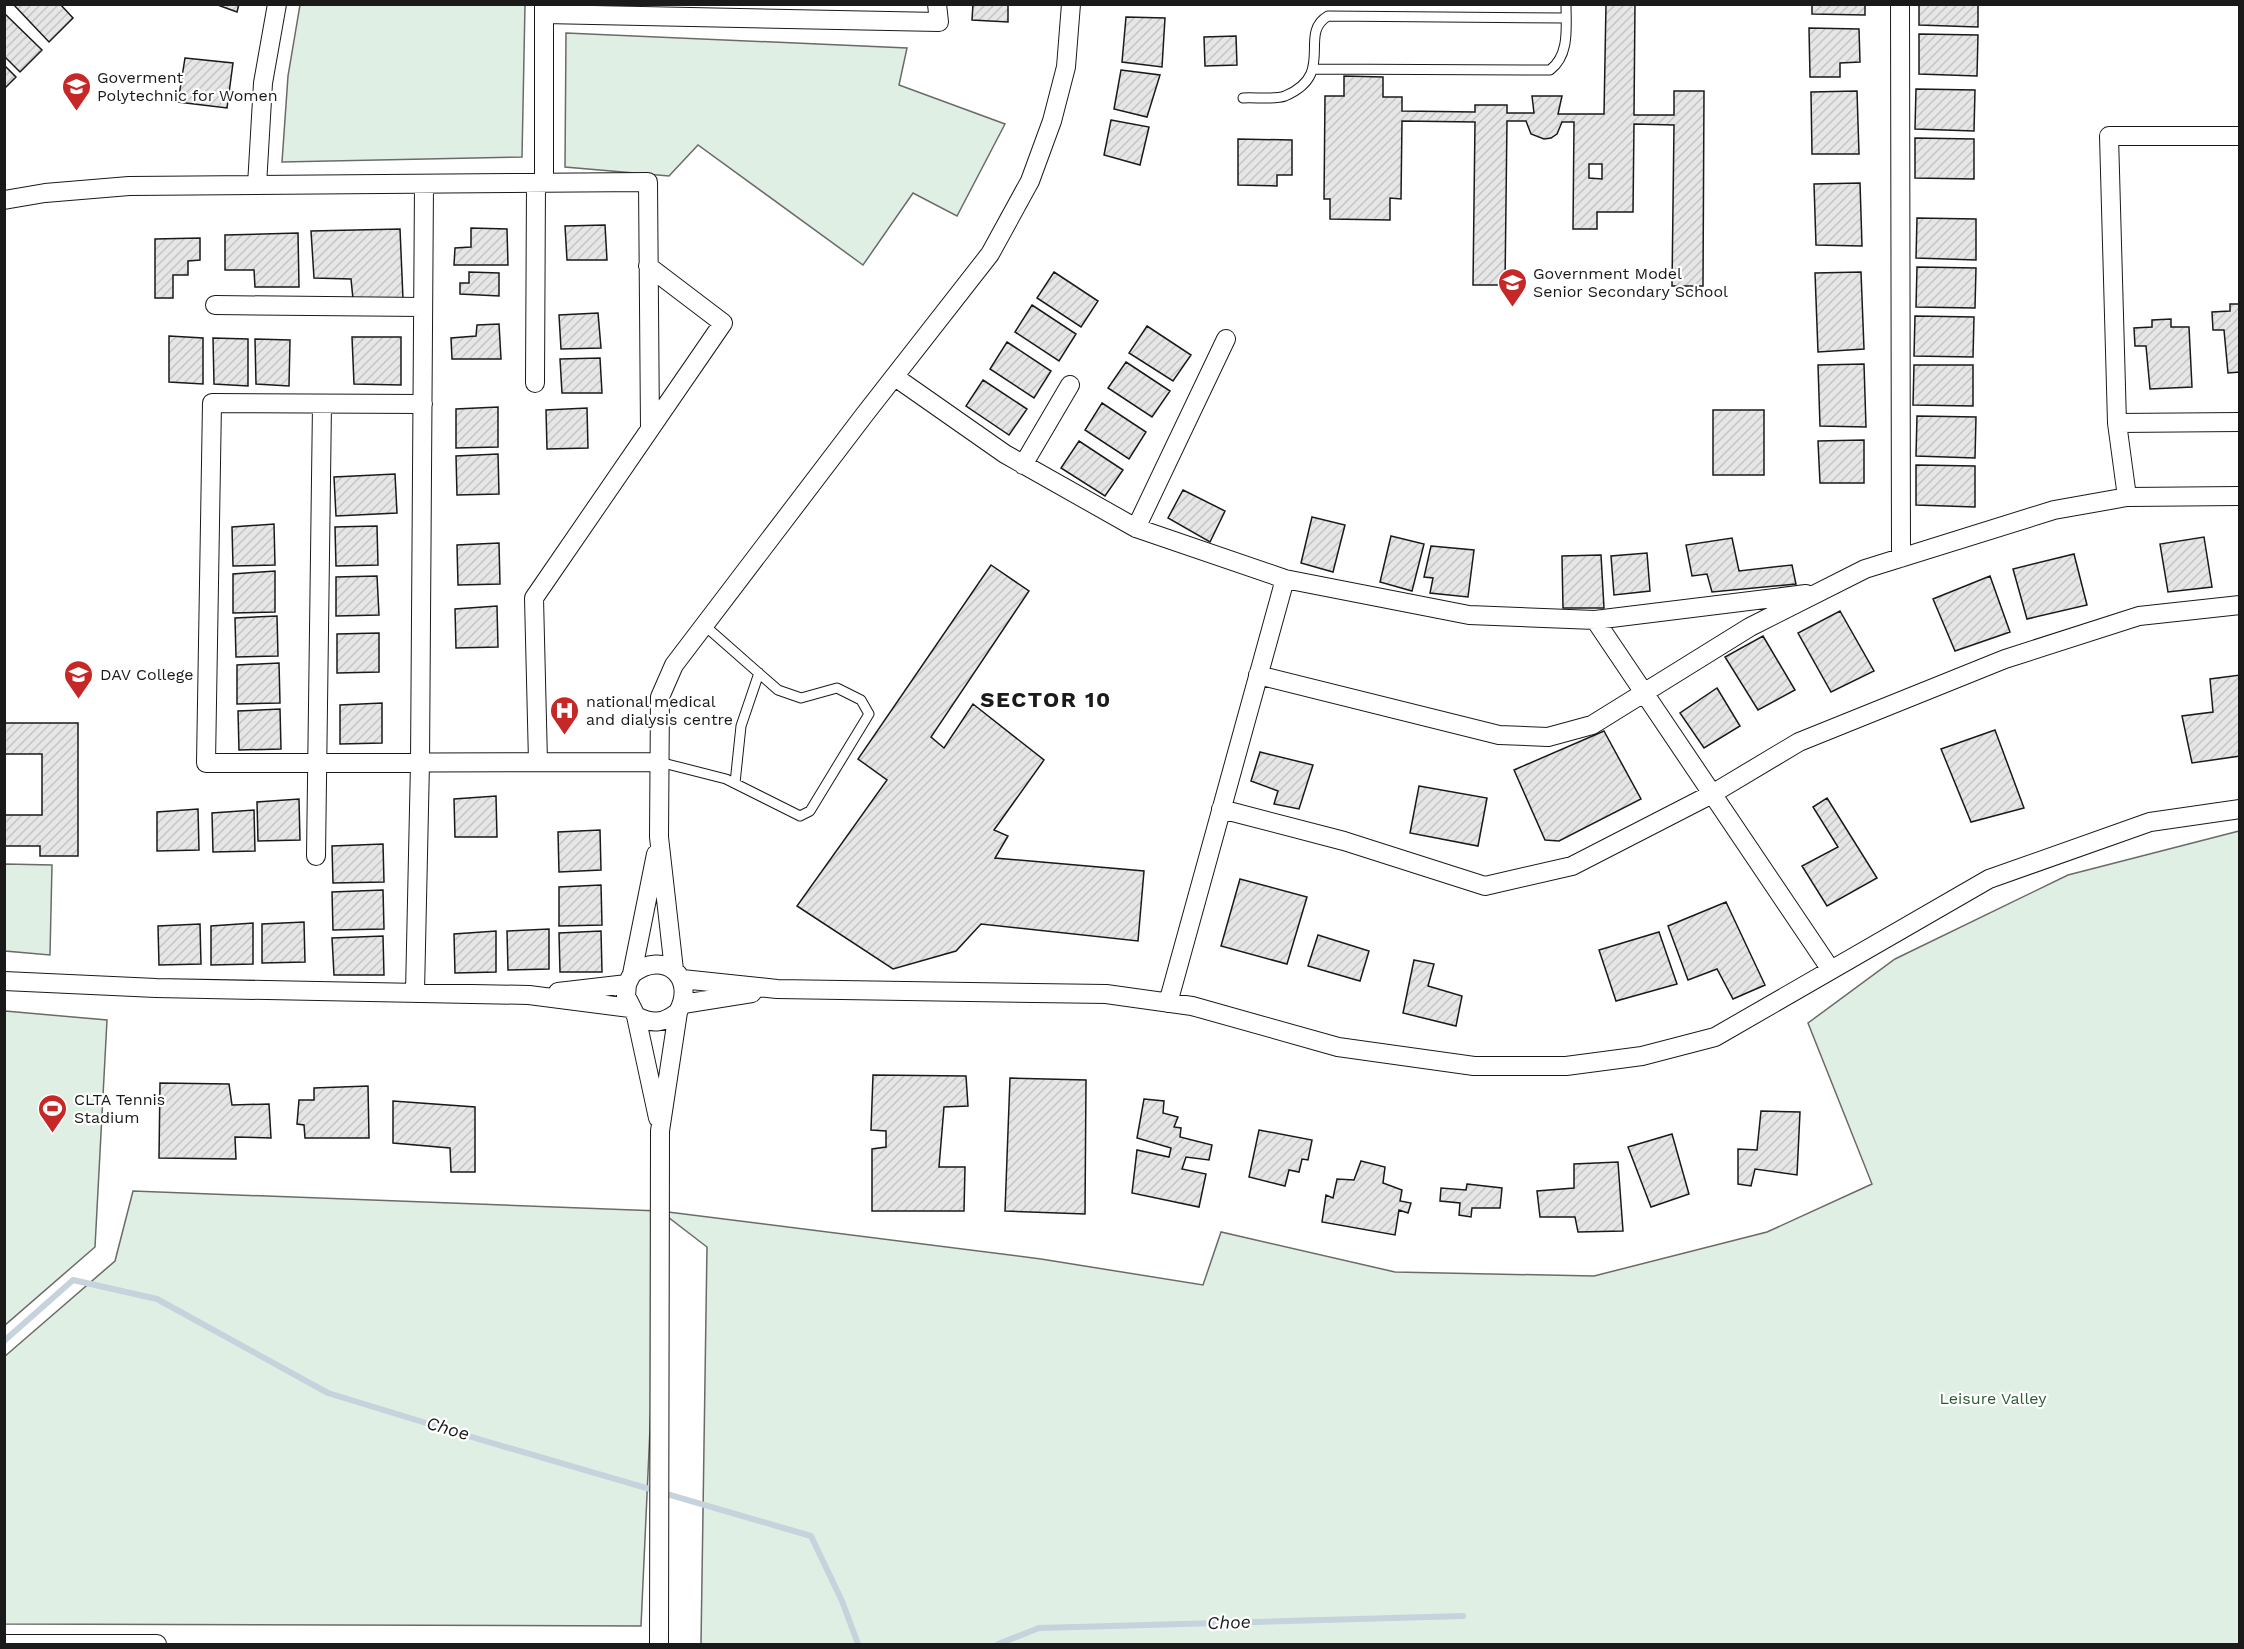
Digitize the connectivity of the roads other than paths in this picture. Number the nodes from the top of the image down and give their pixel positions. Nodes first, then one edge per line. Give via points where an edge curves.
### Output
1 (277, 4) edge
2 (937, 4) edge
3 (1071, 4) edge
4 (1334, 4) edge
5 (1379, 4) edge
6 (1566, 4) edge
7 (1900, 4) edge
8 (544, 9) edge
9 (1333, 16) junction
10 (1379, 17) junction
11 (1566, 18) junction
12 (1315, 69) junction
13 (1243, 98) dead end
14 (2240, 136) edge
15 (540, 183) junction
16 (424, 184) junction
17 (257, 185) junction
18 (4, 201) edge
19 (648, 266) junction
20 (214, 305) dead end
21 (423, 308) junction
22 (1226, 339) dead end
23 (895, 377) junction
24 (535, 383) dead end
25 (1070, 385) dead end
26 (322, 404) junction
27 (423, 404) junction
28 (2240, 422) edge
29 (2117, 423) junction
30 (650, 429) junction
31 (1023, 465) junction
32 (2240, 496) edge
33 (2127, 497) junction
34 (1136, 528) junction
35 (1900, 558) junction
36 (1284, 579) junction
37 (1820, 592) junction
38 (2240, 605) edge
39 (1595, 620) junction
40 (704, 625) junction
41 (759, 673) junction
42 (1258, 675) junction
43 (1644, 693) junction
44 (538, 762) junction
45 (659, 762) junction
46 (316, 763) junction
47 (420, 763) junction
48 (735, 783) junction
49 (1712, 794) junction
50 (1221, 809) junction
51 (2240, 809) edge
52 (659, 837) junction
53 (316, 856) dead end
54 (1831, 970) junction
55 (678, 975) junction
56 (630, 979) junction
57 (4, 981) edge
58 (777, 990) junction
59 (415, 992) junction
60 (529, 995) junction
61 (1168, 1003) junction
62 (681, 1008) junction
63 (633, 1012) junction
64 (660, 1131) junction
65 (4, 1644) edge
66 (157, 1644) edge
67 (659, 1644) edge

1 - 17 street via 263,83
2 - 8 street via 939,22
3 - 23 street via 1066,67 1030,181 990,254
4 - 9 lane
5 - 10 lane
6 - 11 lane
7 - 35 street
8 - 15 street
9 - 10 lane
9 - 12 lane via 1319,21 1315,29
10 - 11 lane
11 - 12 lane via 1564,51 1550,70
12 - 13 lane via 1304,84 1284,97
14 - 29 street via 2109,136
15 - 16 street
15 - 19 street via 648,182
15 - 24 street
16 - 17 street
16 - 21 street
17 - 18 street via 129,186 45,193
19 - 30 street
19 - 30 street via 723,323
20 - 21 street
21 - 27 street
22 - 34 street
23 - 31 street
23 - 40 street
25 - 31 street
26 - 27 street
26 - 46 street
26 - 46 street via 212,403 206,763
27 - 47 street
28 - 29 street
29 - 33 street
30 - 44 street via 534,598
31 - 34 street
32 - 33 street
33 - 35 street via 2054,510
34 - 36 street
35 - 37 street via 1865,569
36 - 39 street via 1469,615
36 - 42 street
37 - 39 street
37 - 43 street via 1750,627
38 - 49 street via 2139,616 2005,658 1799,742
39 - 43 street
40 - 41 lane
40 - 45 street via 674,665 660,697
41 - 48 lane via 741,726
41 - 48 lane via 772,686 801,699 837,688 861,700 869,714 806,814 800,816
42 - 43 street via 1499,735 1548,736 1592,725
42 - 50 street
43 - 49 street
44 - 45 street
44 - 47 street
45 - 48 lane
45 - 52 street
46 - 47 street
46 - 53 street
47 - 59 street
49 - 50 street via 1572,866 1485,886 1344,841
49 - 54 street
50 - 61 street
51 - 54 street via 2150,822 1989,879
52 - 55 street
52 - 56 street
54 - 61 street via 1715,1037 1642,1056 1566,1066 1474,1066 1338,1047 1192,1006
55 - 56 street via 664,965 652,964 641,967
55 - 58 street
55 - 62 street via 685,990
56 - 60 street
56 - 63 street via 626,996
57 - 59 street
58 - 61 street via 1106,994
58 - 62 street
59 - 60 street
60 - 63 street
62 - 63 street via 669,1019 658,1022 647,1021
62 - 64 street
63 - 64 street
64 - 67 street
65 - 66 street

